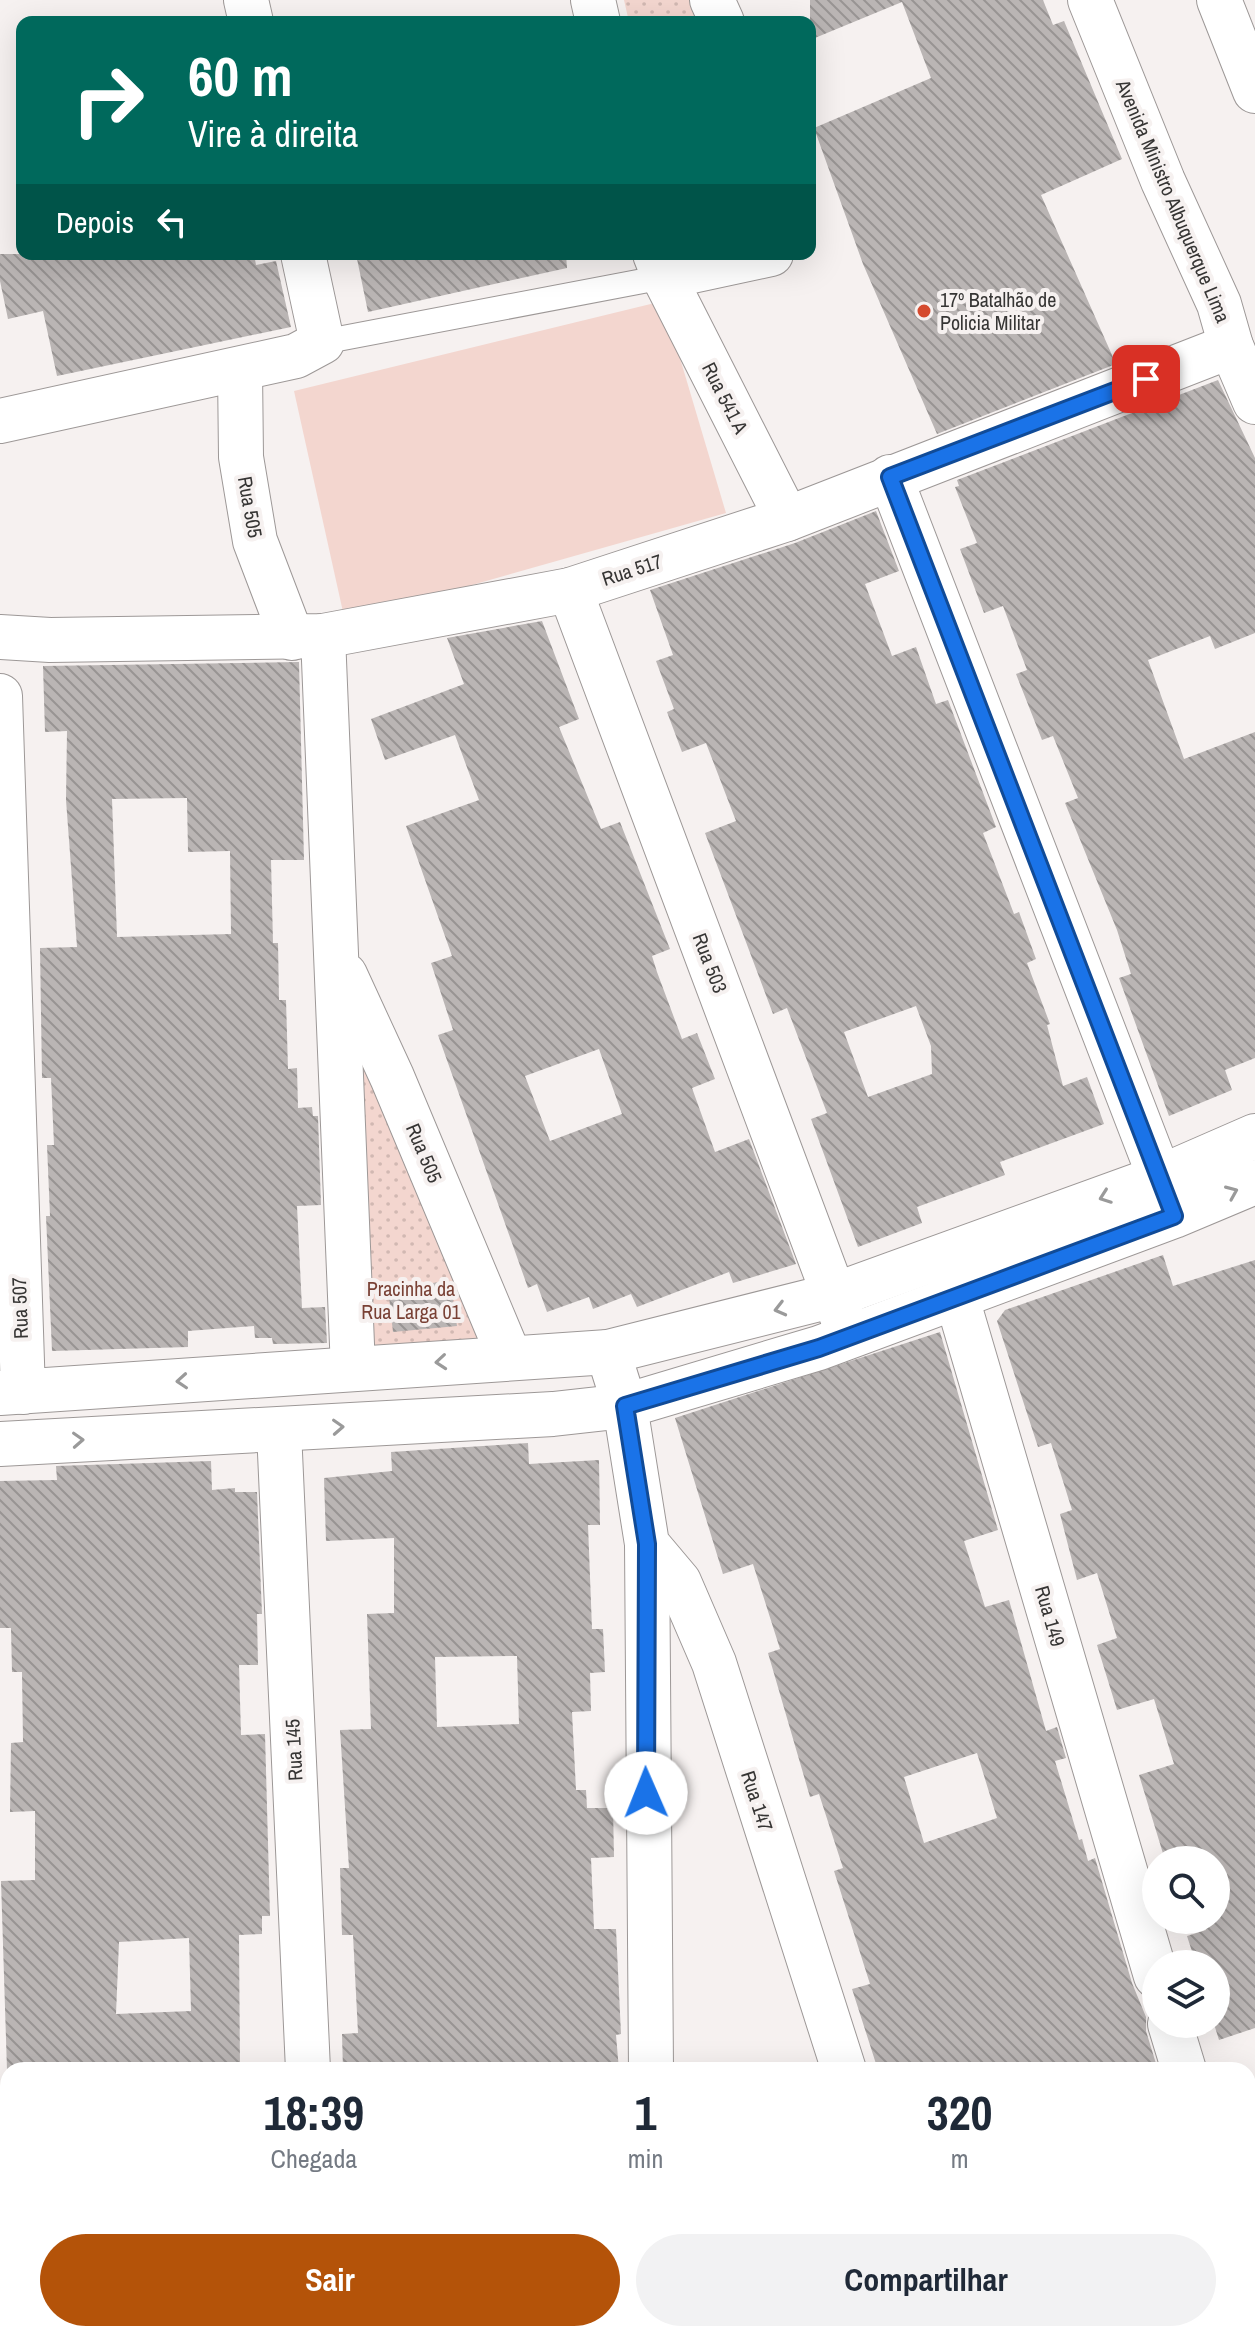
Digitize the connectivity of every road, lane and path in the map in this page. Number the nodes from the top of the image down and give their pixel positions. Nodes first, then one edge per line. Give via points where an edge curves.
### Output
1 (1090, 0) edge
2 (1219, 0) edge
3 (1246, 38) edge
4 (1255, 91) edge
5 (304, 260) edge
6 (715, 260) edge
7 (659, 266) edge
8 (322, 342) junction
9 (1231, 346) junction
10 (240, 371) junction
11 (1255, 402) edge
12 (0, 421) edge
13 (890, 477) junction
14 (787, 519) junction
15 (570, 590) junction
16 (0, 637) edge
17 (308, 637) junction
18 (0, 696) edge
19 (335, 951) junction
20 (1255, 1136) edge
21 (1255, 1182) edge
22 (1168, 1197) junction
23 (944, 1255) junction
24 (835, 1295) junction
25 (956, 1296) junction
26 (849, 1336) junction
27 (608, 1352) junction
28 (509, 1356) junction
29 (353, 1369) junction
30 (12, 1393) edge
31 (625, 1406) junction
32 (279, 1431) junction
33 (0, 1444) edge
34 (647, 1544) junction
35 (1148, 1950) edge
36 (1174, 2038) edge
37 (308, 2062) edge
38 (651, 2062) edge
39 (841, 2062) edge
40 (1182, 2062) edge

1 - 9 street, Avenida Ministro Albuquerque Lima via 1219,304
2 - 3 street
3 - 4 street
5 - 8 street
6 - 7 street
7 - 8 lane
7 - 14 street, Rua 541 A
8 - 10 street via 296,356
9 - 11 street, Avenida Ministro Albuquerque Lima
9 - 13 street, Rua 517
10 - 12 street
10 - 17 street, Rua 505 via 241,457 255,541
13 - 14 street, Rua 517
13 - 22 street
14 - 15 street, Rua 517
15 - 17 street, Rua 517
15 - 24 street, Rua 503
16 - 17 street, Rua 517
17 - 19 street, Rua 505
18 - 30 street, Rua 507
19 - 28 street, Rua 505
19 - 29 street, Rua 505
20 - 22 street
22 -> 21 street
22 -> 23 street
22 - 25 street
23 - 24 street
23 - 25 street, Rua 149
24 - 26 street, Rua 503
24 -> 27 street
25 - 26 street
25 - 35 street, Rua 149
26 - 31 street
27 - 28 street
27 - 31 street
28 -> 29 street
29 -> 30 street
32 -> 31 street
31 - 34 street
33 -> 32 street
32 - 37 street, Rua 145
34 - 38 street
34 - 39 street, Rua 147 via 679,1582 714,1663
36 - 40 street

